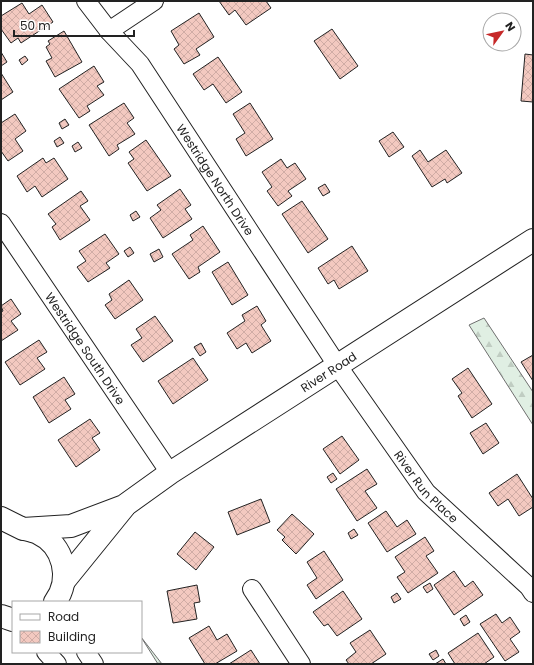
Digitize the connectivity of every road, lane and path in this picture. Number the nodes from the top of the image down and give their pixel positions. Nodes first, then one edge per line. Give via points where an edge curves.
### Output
1 (86, 1) edge
2 (154, 1) edge
3 (109, 31) junction
4 (1, 223) edge
5 (533, 240) edge
6 (337, 365) junction
7 (170, 473) junction
8 (124, 506) junction
9 (1, 518) edge
10 (23, 529) junction
11 (1, 533) edge
12 (252, 589) dead end
13 (533, 593) edge
14 (61, 595) edge
15 (1, 616) edge
16 (12, 620) edge
17 (47, 653) edge
18 (87, 653) edge
19 (57, 664) edge
20 (94, 664) edge
21 (301, 664) edge

1 - 3 street, Westridge North Drive
2 - 3 street
3 - 6 street, Westridge North Drive via 140,64
4 - 7 street, Westridge South Drive
5 - 6 main road, River Road
6 - 7 main road, River Road
6 - 13 street, River Run Place via 426,492
7 - 8 main road, River Road
8 - 10 main road, River Road via 71,526
8 - 14 main road, River Road
9 - 10 main road
10 - 11 main road, River Road
10 - 14 main road via 38,532 59,552 64,566
12 - 21 street
15 - 16 main road
17 - 19 street
18 - 20 street

